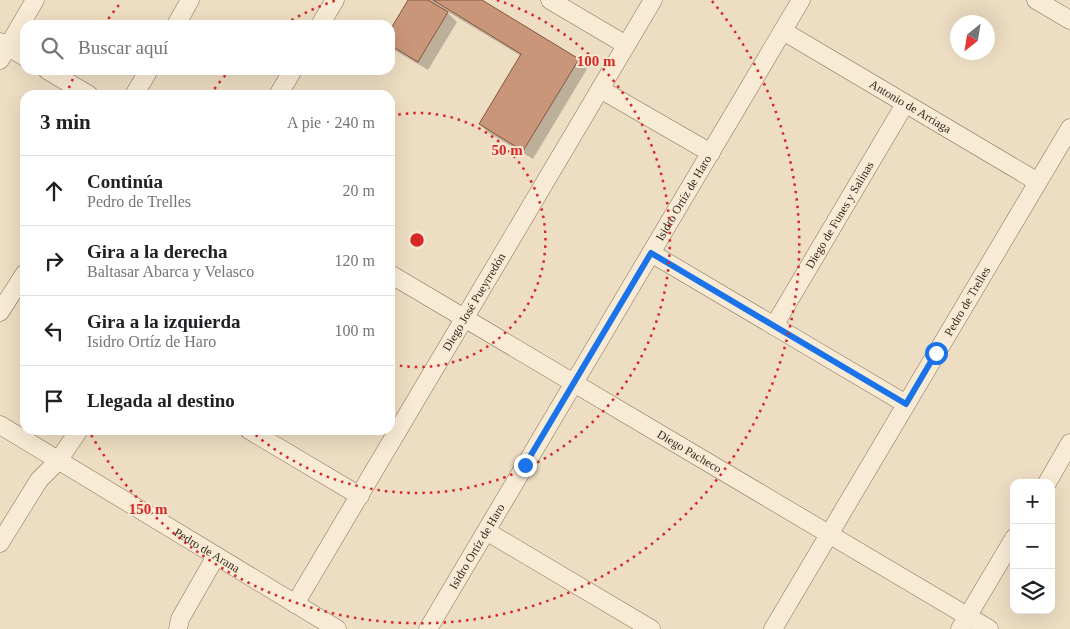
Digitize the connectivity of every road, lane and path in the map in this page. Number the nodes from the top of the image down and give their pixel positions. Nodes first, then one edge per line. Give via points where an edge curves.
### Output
1 (35, 0) edge
2 (190, 0) edge
3 (335, 0) edge
4 (550, 0) edge
5 (653, 0) edge
6 (801, 0) edge
7 (1036, 0) edge
8 (22, 20) edge
9 (179, 20) edge
10 (323, 20) edge
11 (1070, 20) edge
12 (20, 23) edge
13 (783, 31) junction
14 (626, 45) junction
15 (3, 50) edge
16 (20, 55) edge
17 (55, 75) edge
18 (146, 75) edge
19 (290, 75) edge
20 (600, 89) junction
21 (81, 90) edge
22 (137, 90) edge
23 (281, 90) edge
24 (906, 104) junction
25 (1070, 128) edge
26 (710, 153) junction
27 (1038, 182) junction
28 (651, 253) junction
29 (395, 277) edge
30 (20, 281) edge
31 (0, 312) edge
32 (464, 318) junction
33 (774, 326) junction
34 (574, 383) junction
35 (906, 404) junction
36 (0, 425) edge
37 (76, 435) edge
38 (257, 435) edge
39 (1070, 444) edge
40 (58, 461) junction
41 (1049, 479) edge
42 (360, 496) junction
43 (486, 531) junction
44 (829, 534) junction
45 (0, 543) edge
46 (1010, 545) edge
47 (216, 556) junction
48 (295, 604) junction
49 (964, 623) edge
50 (178, 629) edge
51 (337, 629) edge
52 (428, 629) edge
53 (651, 629) edge
54 (773, 629) edge
55 (989, 629) edge

1 - 8 street
2 - 9 street
3 - 10 street
4 - 14 street
5 - 14 street, Diego José Pueyrredón
6 - 13 street, Isidro Ortíz de Haro
7 - 11 street
12 - 15 street
13 - 24 street, Antonio de Arriaga
13 - 26 street, Isidro Ortíz de Haro
14 - 20 street, Diego José Pueyrredón
15 - 16 street
17 - 21 street
18 - 22 street
19 - 23 street
20 - 26 street
20 - 32 street, Diego José Pueyrredón
24 - 27 street, Antonio de Arriaga
24 - 33 street, Diego de Funes y Salinas
25 - 27 street, Pedro de Trelles
26 - 28 street, Isidro Ortíz de Haro
27 - 35 street, Pedro de Trelles
28 - 33 street
28 - 34 street, Isidro Ortíz de Haro
29 - 32 street, Diego Pacheco
30 - 31 street
32 - 34 street, Diego Pacheco
32 - 42 street, Diego José Pueyrredón
33 - 35 street
34 - 43 street, Isidro Ortíz de Haro
34 - 44 street, Diego Pacheco
35 - 44 street, Pedro de Trelles
36 - 40 street, Pedro de Arana
37 - 40 street
38 - 42 street
39 - 41 street
40 - 45 street via 39,480
40 - 47 street, Pedro de Arana
42 - 48 street, Diego José Pueyrredón
43 - 52 street, Isidro Ortíz de Haro
43 - 53 street
44 - 49 street, Diego Pacheco
44 - 54 street, Pedro de Trelles
46 - 49 street
47 - 48 street, Pedro de Arana
47 - 50 street via 180,619
48 - 51 street, Pedro de Arana
49 - 55 street, Diego Pacheco

